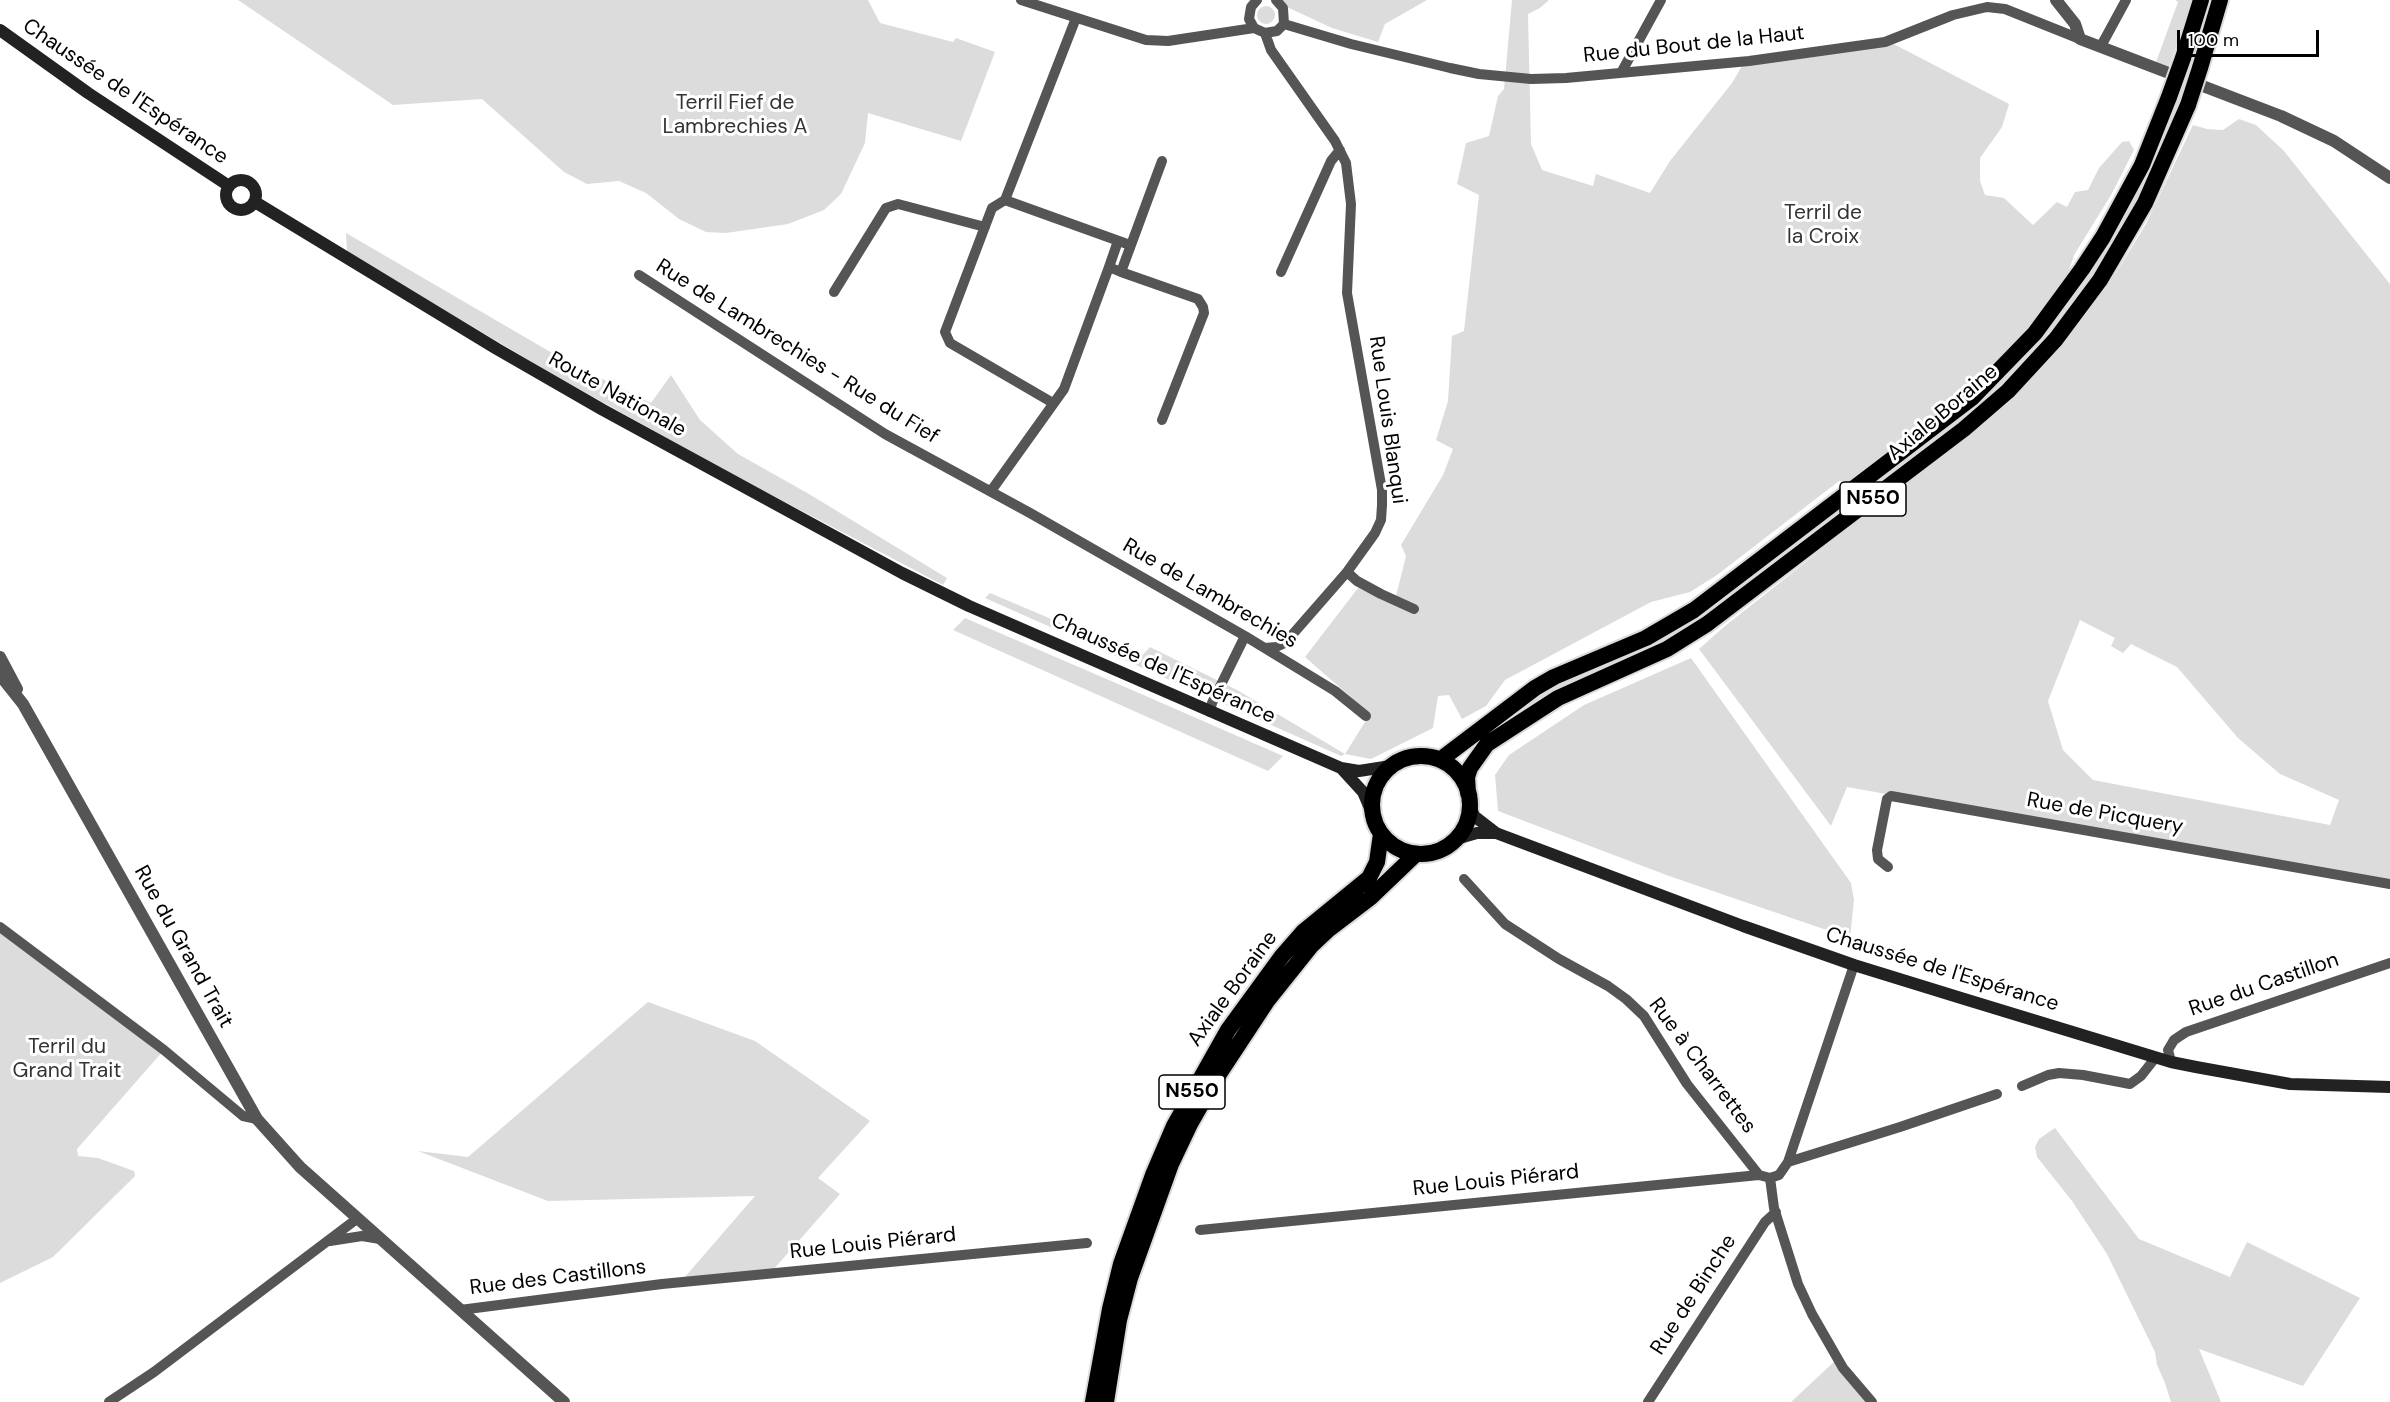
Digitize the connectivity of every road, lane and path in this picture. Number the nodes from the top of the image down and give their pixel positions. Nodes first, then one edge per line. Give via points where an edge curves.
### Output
1 (1021, 0) edge
2 (1257, 0) edge
3 (1276, 0) edge
4 (1661, 0) edge
5 (2056, 0) edge
6 (2126, 0) edge
7 (2201, 0) edge
8 (2220, 0) edge
9 (1076, 18) junction
10 (1284, 24) junction
11 (1254, 28) junction
12 (0, 30) edge
13 (1265, 33) junction
14 (2080, 39) junction
15 (2101, 46) junction
16 (1621, 73) junction
17 (1340, 150) junction
18 (1162, 161) dead end
19 (2390, 178) edge
20 (229, 186) junction
21 (1005, 200) junction
22 (255, 202) junction
23 (985, 227) junction
24 (1118, 241) junction
25 (1130, 245) junction
26 (1109, 267) junction
27 (1121, 272) junction
28 (1281, 272) dead end
29 (639, 275) dead end
30 (834, 292) dead end
31 (1053, 404) junction
32 (1162, 420) dead end
33 (991, 491) junction
34 (1030, 513) joint
35 (1347, 572) junction
36 (969, 606) joint
37 (1414, 609) dead end
38 (1245, 636) junction
39 (1265, 648) junction
40 (0, 657) edge
41 (0, 675) edge
42 (23, 704) junction
43 (1210, 712) junction
44 (1366, 716) dead end
45 (1440, 760) junction
46 (1391, 766) junction
47 (1341, 768) junction
48 (1469, 798) junction
49 (1372, 813) junction
50 (1381, 834) junction
51 (1496, 834) junction
52 (1456, 838) junction
53 (1416, 854) junction
54 (1888, 867) dead end
55 (1464, 879) dead end
56 (2390, 884) edge
57 (0, 927) edge
58 (2390, 963) edge
59 (1854, 965) junction
60 (2156, 1057) junction
61 (2171, 1062) junction
62 (2022, 1086) dead end
63 (2390, 1087) edge
64 (1997, 1094) dead end
65 (257, 1119) junction
66 (1788, 1162) junction
67 (1769, 1176) junction
68 (1775, 1210) junction
69 (361, 1221) junction
70 (1200, 1230) dead end
71 (350, 1237) junction
72 (380, 1239) junction
73 (1088, 1243) dead end
74 (319, 1246) junction
75 (662, 1284) joint
76 (460, 1310) junction
77 (109, 1402) edge
78 (564, 1402) edge
79 (1093, 1402) edge
80 (1106, 1402) edge
81 (1648, 1402) edge
82 (1872, 1402) edge

1 - 9 street
2 - 11 street via 1248,13
3 - 10 street via 1283,8
4 - 16 street
5 - 14 street via 2075,24
6 - 15 street
7 - 45 highway, Axiale Boraine / N550, bridge via 2142,165 2103,237 2035,333 1972,398 1694,610 1646,638 1535,688
8 - 48 highway, Axiale Boraine / N550, bridge via 2188,105 2145,203 2100,280 2056,339 2008,391 1964,429 1707,624 1667,649 1558,698 1487,744 1470,768
9 - 11 street via 1146,40 1168,41
9 - 21 street
10 - 13 street via 1277,31
10 - 16 street, Rue du Bout de la Haut via 1362,47 1503,77
11 - 13 street
12 - 20 main road, Chaussée de l'Espérance
13 - 17 street, Rue Louis Blanqui via 1270,50
14 - 15 street, Rue du Bout de la Haut
14 - 16 street, Rue du Bout de la Haut via 2005,9 1987,7 1953,15 1885,42 1749,61
15 - 19 street, Rue du Bout de la Haut via 2307,128 2348,149
17 - 28 street via 1331,161
17 - 35 street, Rue Louis Blanqui via 1346,163 1351,204 1347,293 1382,498 1381,520 1375,533
18 - 25 street
20 - 22 main road via 237,180 252,183 257,192
20 - 22 main road via 226,195 232,207 245,210
21 - 23 street via 992,208
21 - 24 street
22 - 36 main road, Route Nationale via 603,410
23 - 30 street via 898,204 886,208
23 - 31 street via 946,338
24 - 25 street
24 - 26 street
25 - 27 street
26 - 27 street
26 - 31 street via 1064,389
27 - 32 street via 1198,299 1203,308
29 - 33 street, Rue de Lambrechies - Rue du Fief via 885,434
31 - 33 street
33 - 34 street, Rue de Lambrechies - Rue du Fief
34 - 38 street, Rue de Lambrechies
35 - 37 street via 1357,581
35 - 39 street, Rue Louis Blanqui via 1285,643
36 - 43 main road, Chaussée de l'Espérance
38 - 39 street, Rue de Lambrechies
38 - 43 street
39 - 44 street, Rue de Lambrechies
40 - 42 street
41 - 42 street, Rue du Grand Trait
42 - 65 street, Rue du Grand Trait
43 - 47 main road, Chaussée de l'Espérance
45 - 46 highway via 1413,756
45 - 48 highway via 1459,774
46 - 47 main road via 1365,771
46 - 49 highway via 1376,784
47 - 49 main road via 1363,792
48 - 51 main road via 1474,816
48 - 52 highway, N550 via 1465,824
49 - 50 highway
50 - 53 highway via 1395,847
50 - 79 highway, Axiale Boraine / N550 via 1377,862 1369,878 1304,932 1282,956 1228,1030 1174,1126 1122,1264
51 - 52 main road
51 - 59 main road, Chaussée de l'Espérance
52 - 53 highway, N550 via 1437,851
53 - 80 highway, Axiale Boraine / N550 via 1370,898 1328,930 1296,964 1243,1034 1190,1124 1167,1174 1130,1278
54 - 56 street, Rue de Picquery via 1878,859 1877,850 1887,799 1891,796
55 - 67 street, Rue à Charrettes via 1505,924 1608,986 1644,1016 1694,1093
57 - 65 street via 164,1050 243,1116
58 - 61 street, Rue du Castillon via 2186,1032 2168,1050
59 - 60 main road, Chaussée de l'Espérance
59 - 66 street
60 - 61 main road, Chaussée de l'Espérance
60 - 62 street via 2130,1084 2060,1073
61 - 63 main road, Chaussée de l'Espérance via 2290,1084
64 - 66 street
65 - 69 street, Rue du Grand Trait via 287,1154
66 - 67 street
67 - 68 street via 1778,1199
67 - 70 street, Rue Louis Piérard
68 - 81 street, Rue de Binche
68 - 82 street via 1798,1284 1812,1314 1843,1368
69 - 71 street
69 - 72 street, Rue du Grand Trait
69 - 74 street
71 - 72 street
71 - 74 street
72 - 76 street, Rue du Grand Trait
73 - 75 street, Rue Louis Piérard
74 - 77 street
75 - 76 street, Rue des Castillons
76 - 78 street, Rue du Grand Trait

